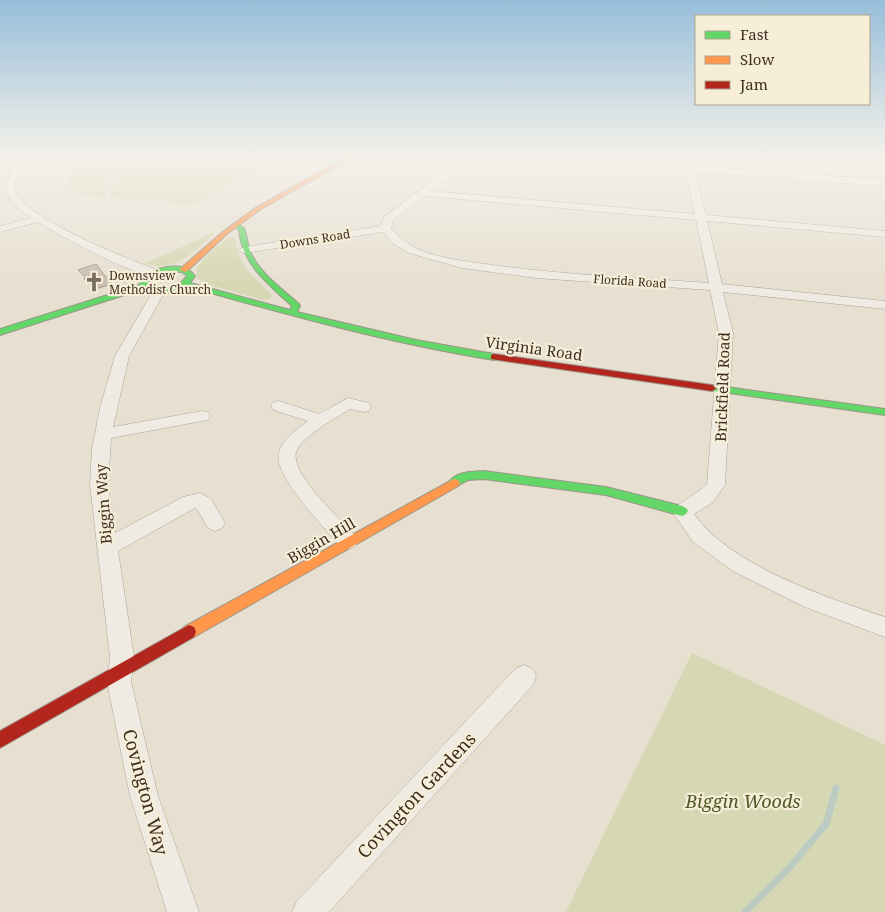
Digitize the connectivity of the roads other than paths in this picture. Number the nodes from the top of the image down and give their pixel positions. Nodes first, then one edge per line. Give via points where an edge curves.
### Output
1 (15, 201) edge
2 (271, 201) edge
3 (413, 201) edge
4 (507, 201) edge
5 (698, 201) edge
6 (701, 218) junction
7 (39, 219) junction
8 (236, 225) junction
9 (386, 228) junction
10 (0, 229) edge
11 (885, 234) edge
12 (244, 250) junction
13 (183, 270) junction
14 (154, 273) junction
15 (186, 284) junction
16 (716, 287) junction
17 (151, 288) junction
18 (885, 305) edge
19 (292, 313) junction
20 (0, 332) edge
21 (724, 390) junction
22 (279, 406) dead end
23 (363, 407) dead end
24 (885, 412) edge
25 (202, 416) dead end
26 (321, 420) junction
27 (103, 434) junction
28 (682, 511) junction
29 (215, 523) dead end
30 (348, 541) junction
31 (106, 548) junction
32 (885, 627) edge
33 (122, 669) junction
34 (524, 677) dead end
35 (0, 740) edge
36 (183, 912) edge
37 (308, 912) edge

1 - 7 street
2 - 8 street
3 - 9 street via 388,219
4 - 6 street
5 - 6 street, Brickfield Road
6 - 11 street
6 - 16 street, Brickfield Road
7 - 10 street
7 - 14 street via 73,238
8 - 12 street via 242,229
8 - 13 street
9 - 12 street, Downs Road
9 - 16 street, Florida Road via 391,237 408,249 462,264 536,274
12 - 19 street via 265,277 296,306
13 - 14 street via 167,269
13 - 15 street via 191,276
14 - 17 street via 144,279
15 - 17 street via 176,288
15 - 19 street, Virginia Road
16 - 18 street, Florida Road
16 - 21 street, Brickfield Road via 726,333
17 - 20 street
17 - 27 street, Biggin Way via 122,356
19 - 21 street, Virginia Road via 380,337 451,351
21 - 24 street, Virginia Road
21 - 28 street, Brickfield Road via 716,486 698,505
22 - 26 street
23 - 26 street via 348,402
25 - 27 street
26 - 30 street via 292,445 287,452 287,461 297,481
27 - 31 street, Biggin Way via 98,485
28 - 30 street, Biggin Hill via 606,491 471,474
28 - 32 street via 699,534 740,563 800,595
29 - 31 street via 200,500 190,502
30 - 33 street, Biggin Hill
31 - 33 street, Biggin Way
33 - 35 street, Biggin Hill
33 - 36 street, Covington Way via 120,682 144,796
34 - 37 street, Covington Gardens

